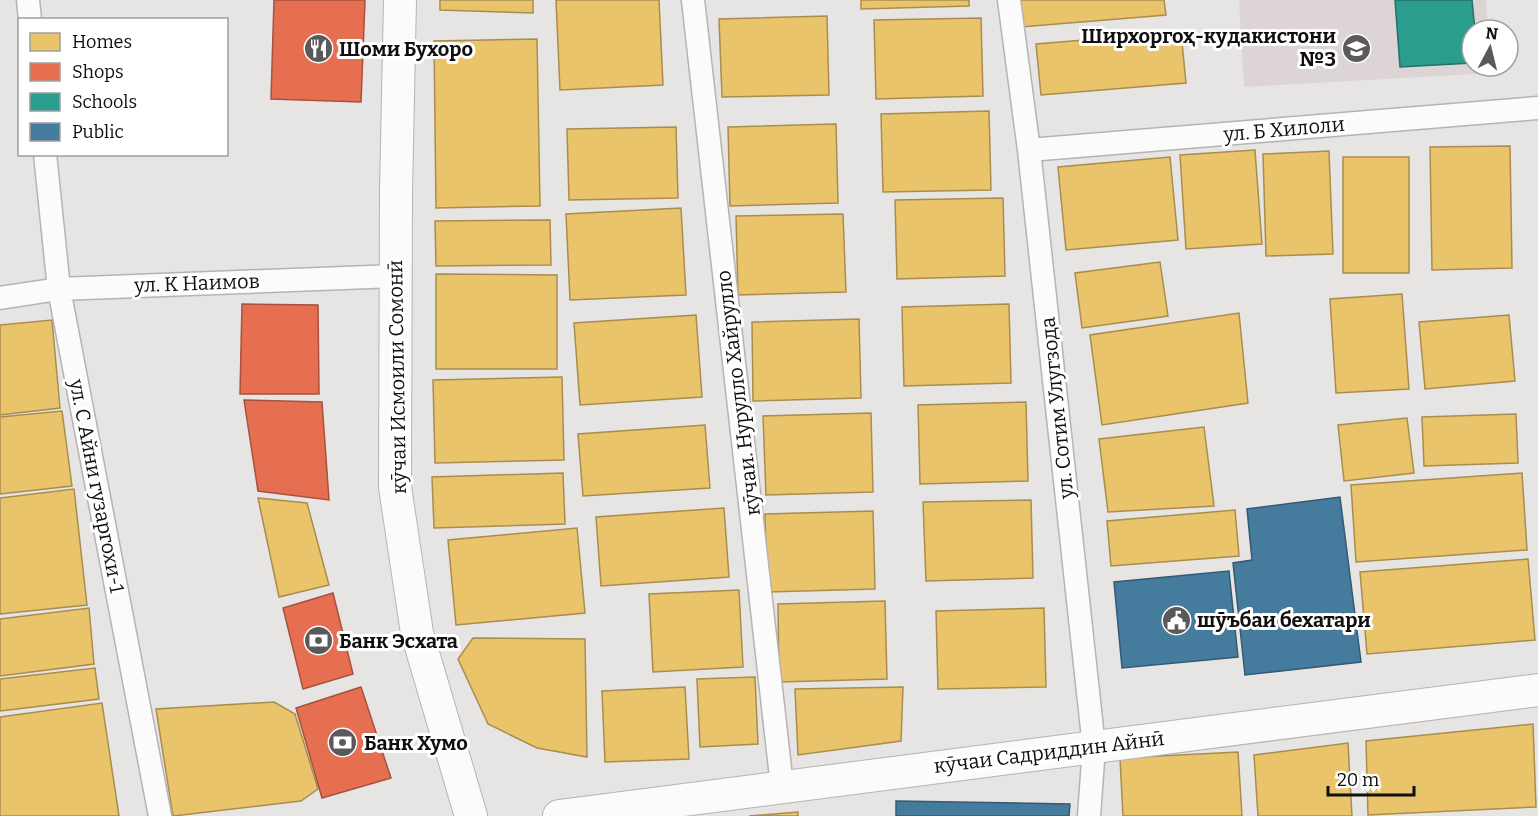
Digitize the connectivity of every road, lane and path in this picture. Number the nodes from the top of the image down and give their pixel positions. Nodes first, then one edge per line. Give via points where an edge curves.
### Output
1 (28, 0) edge
2 (400, 0) edge
3 (693, 0) edge
4 (1009, 0) edge
5 (30, 18) edge
6 (1538, 108) edge
7 (1029, 150) junction
8 (45, 156) edge
9 (396, 276) junction
10 (59, 289) junction
11 (0, 298) edge
12 (1538, 690) edge
13 (1094, 747) junction
14 (782, 786) junction
15 (160, 816) edge
16 (471, 816) edge
17 (560, 816) edge
18 (1089, 816) edge

1 - 5 street
2 - 9 street, кӯчаи Исмоили Сомонӣ
3 - 14 street, кӯчаи. Нурулло Хайрулло
4 - 7 street, ул. Сотим Улугзода
6 - 7 street, ул. Б Хилоли
7 - 13 street, ул. Сотим Улугзода
8 - 10 street, ул. С Айни гузаргохи-1
9 - 10 street, ул. К Наимов
9 - 16 street, кӯчаи Исмоили Сомонӣ via 395,487 417,633
10 - 11 street, ул. К Наимов
10 - 15 street, ул. С Айни гузаргохи-1
12 - 13 street, кӯчаи Садриддин Айнӣ
13 - 14 street, кӯчаи Садриддин Айнӣ
13 - 18 street, ул. Сотим Улугзода
14 - 17 street, кӯчаи Садриддин Айнӣ

